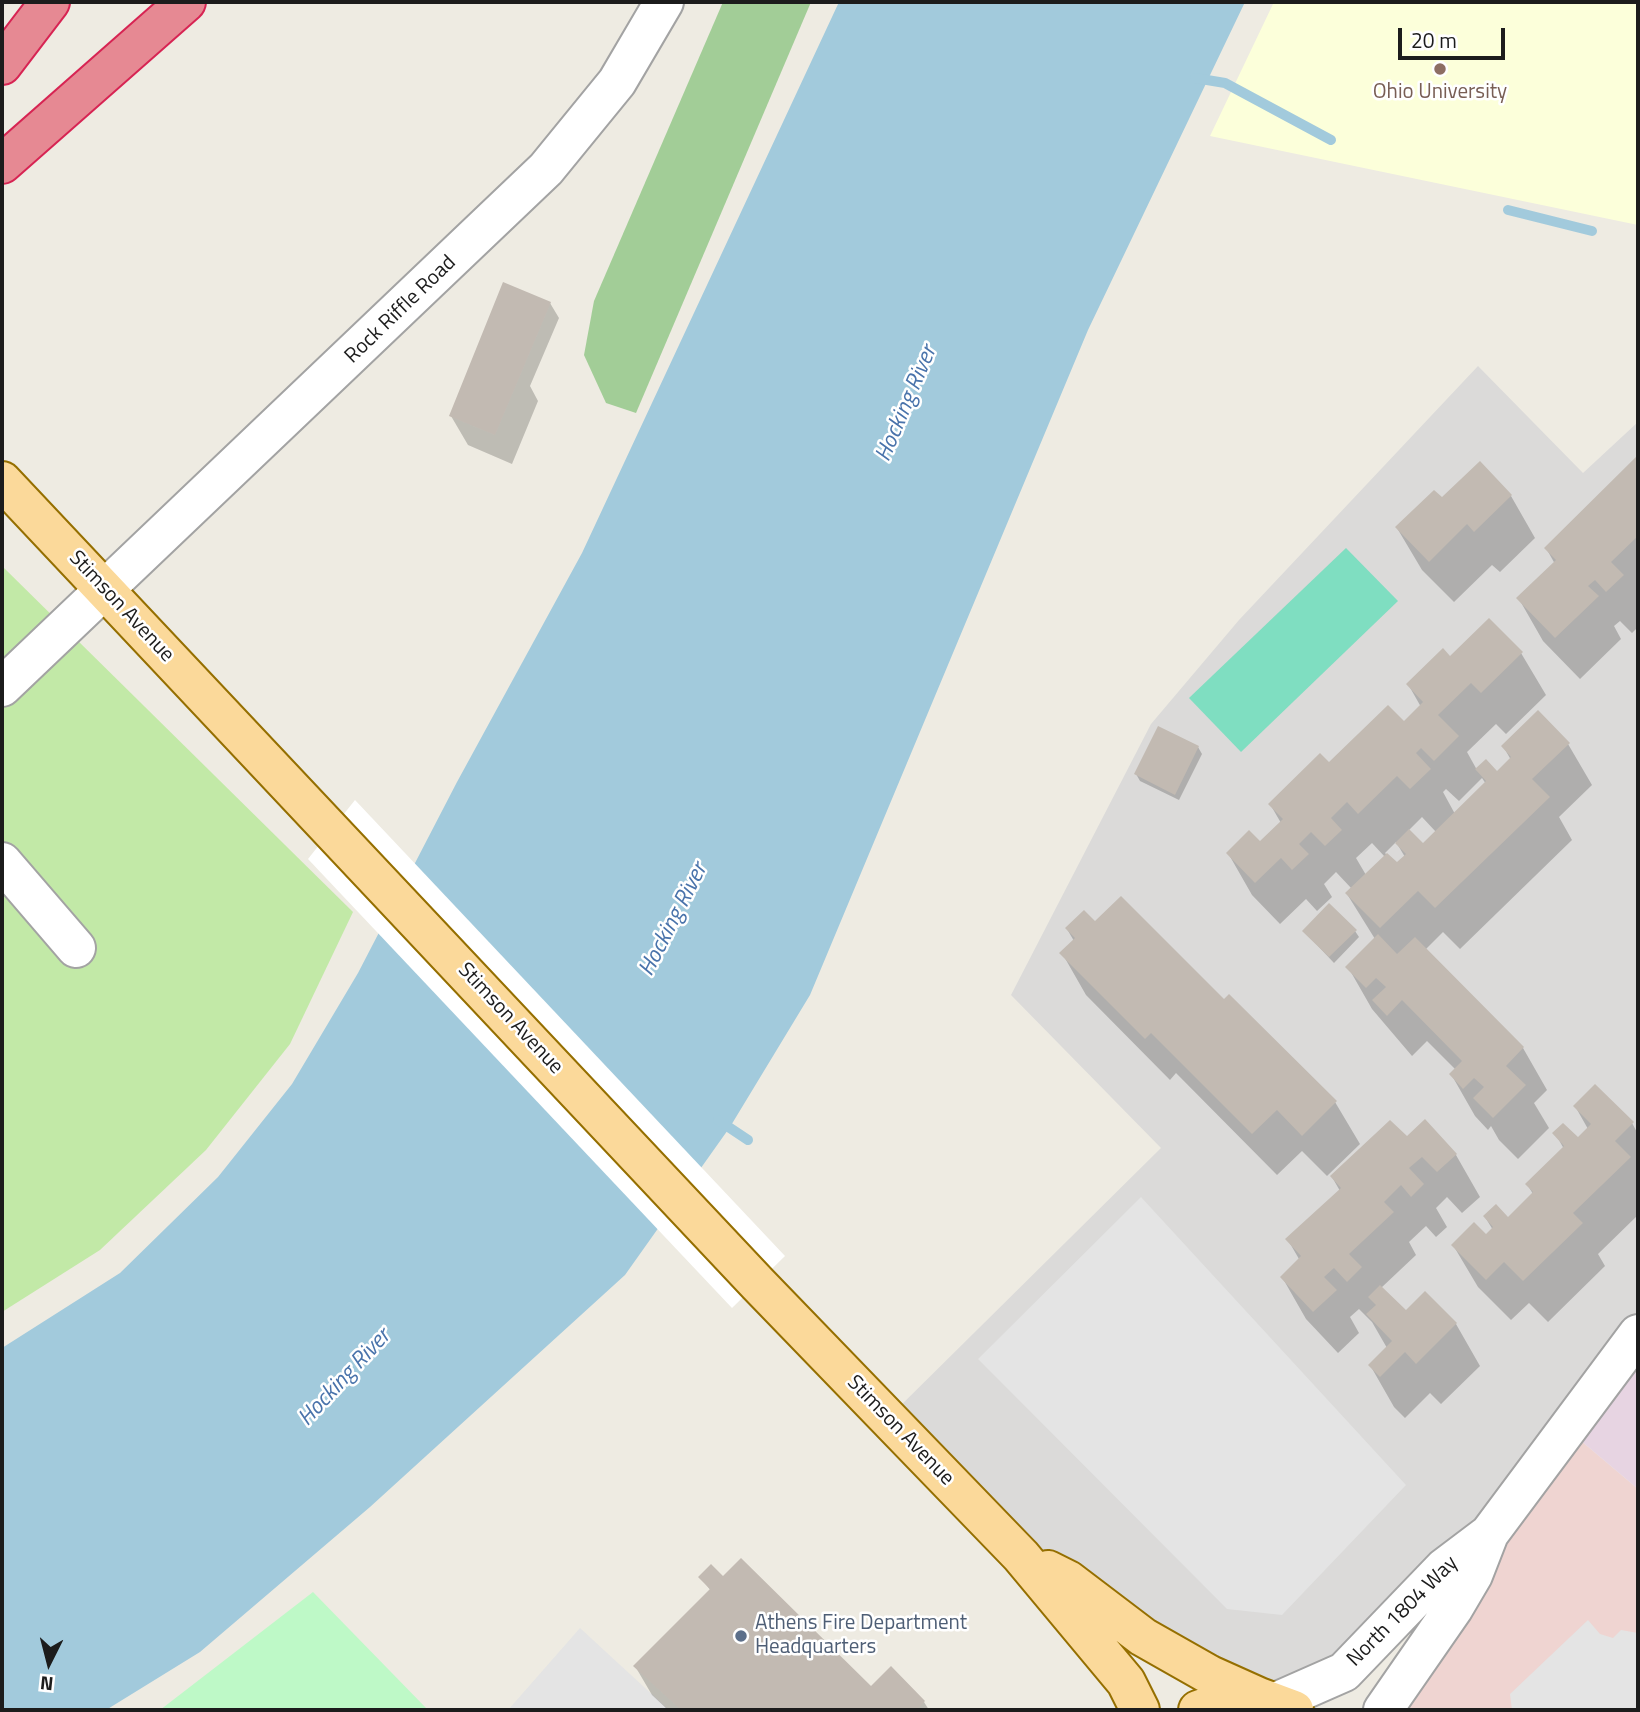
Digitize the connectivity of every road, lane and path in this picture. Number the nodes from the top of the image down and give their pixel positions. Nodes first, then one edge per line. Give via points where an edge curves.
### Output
1 (50, 2) edge
2 (186, 2) edge
3 (664, 2) edge
4 (2, 65) edge
5 (2, 164) edge
6 (2, 481) edge
7 (106, 590) junction
8 (2, 687) edge
9 (2, 862) edge
10 (76, 948) dead end
11 (1638, 1334) edge
12 (1489, 1534) junction
13 (1021, 1556) junction
14 (1276, 1703) edge
15 (1140, 1710) edge
16 (1198, 1710) edge
17 (1384, 1710) edge

1 - 4 highway
2 - 5 highway
3 - 7 street, Rock Riffle Road via 617,82 546,169
6 - 7 main road, Stimson Avenue
7 - 8 street, Rock Riffle Road
7 - 13 main road, Stimson Avenue via 758,1284
9 - 10 street
11 - 12 street, North 1804 Way
12 - 14 street, North 1804 Way via 1444,1568 1344,1671
12 - 17 street, North 1804 Way via 1453,1609
13 - 14 main road, Stimson Avenue via 1068,1580 1143,1637 1210,1675
13 - 15 main road, Stimson Avenue via 1126,1682
14 - 16 main road via 1232,1698

